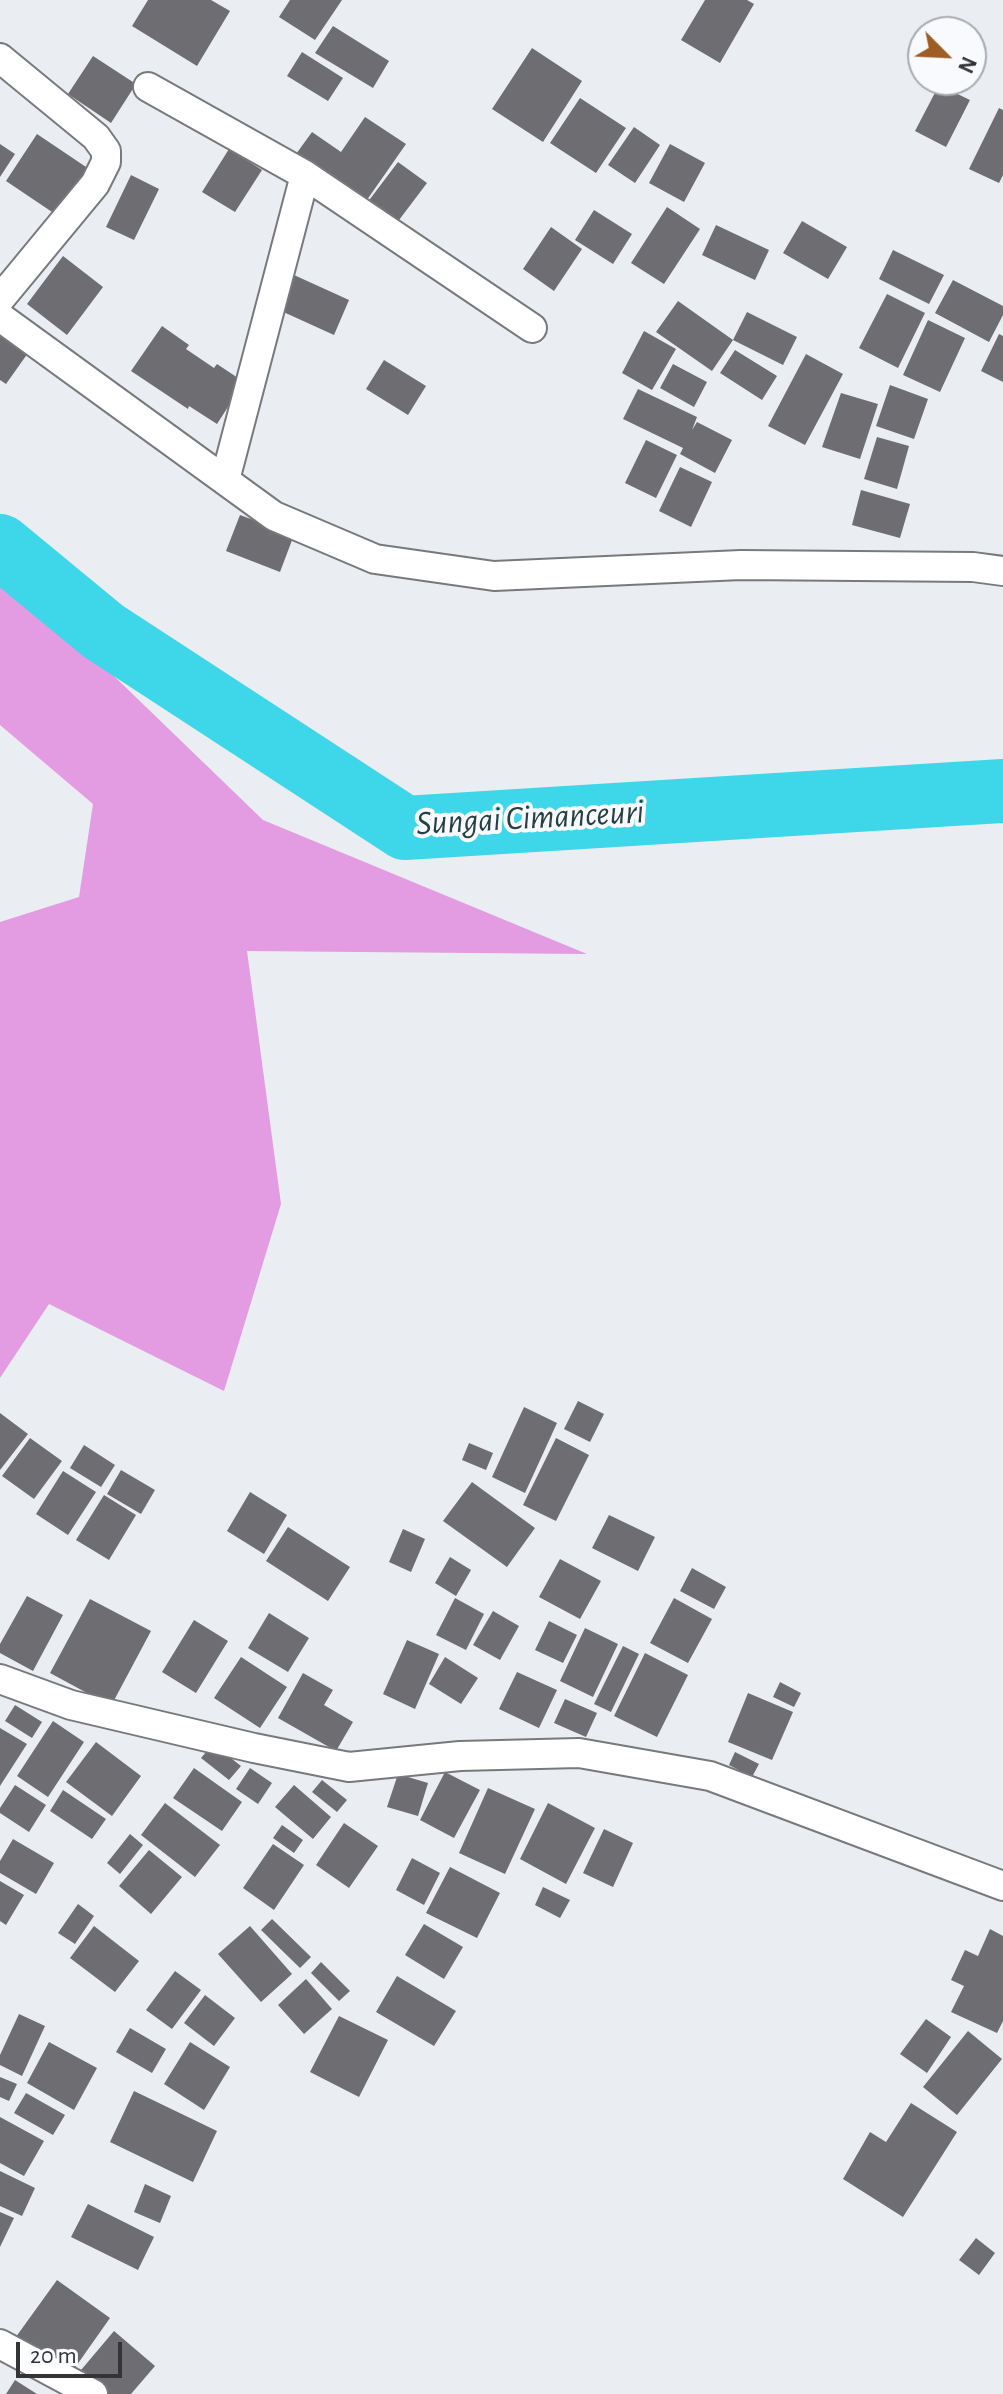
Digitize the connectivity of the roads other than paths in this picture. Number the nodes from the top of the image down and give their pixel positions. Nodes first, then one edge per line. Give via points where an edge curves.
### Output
1 (0, 58) edge
2 (148, 87) dead end
3 (305, 175) junction
4 (0, 299) edge
5 (0, 317) edge
6 (532, 328) dead end
7 (225, 480) junction
8 (1003, 571) edge
9 (0, 1679) edge
10 (1003, 1886) edge
11 (0, 2344) edge
12 (93, 2394) edge

1 - 4 street via 96,137 106,151 106,162 95,184
2 - 3 street
3 - 6 street
3 - 7 street
5 - 7 street
7 - 8 street via 274,516 375,559 494,576 741,565
9 - 10 street via 71,1705 349,1767 460,1756 579,1753 710,1776
11 - 12 street

